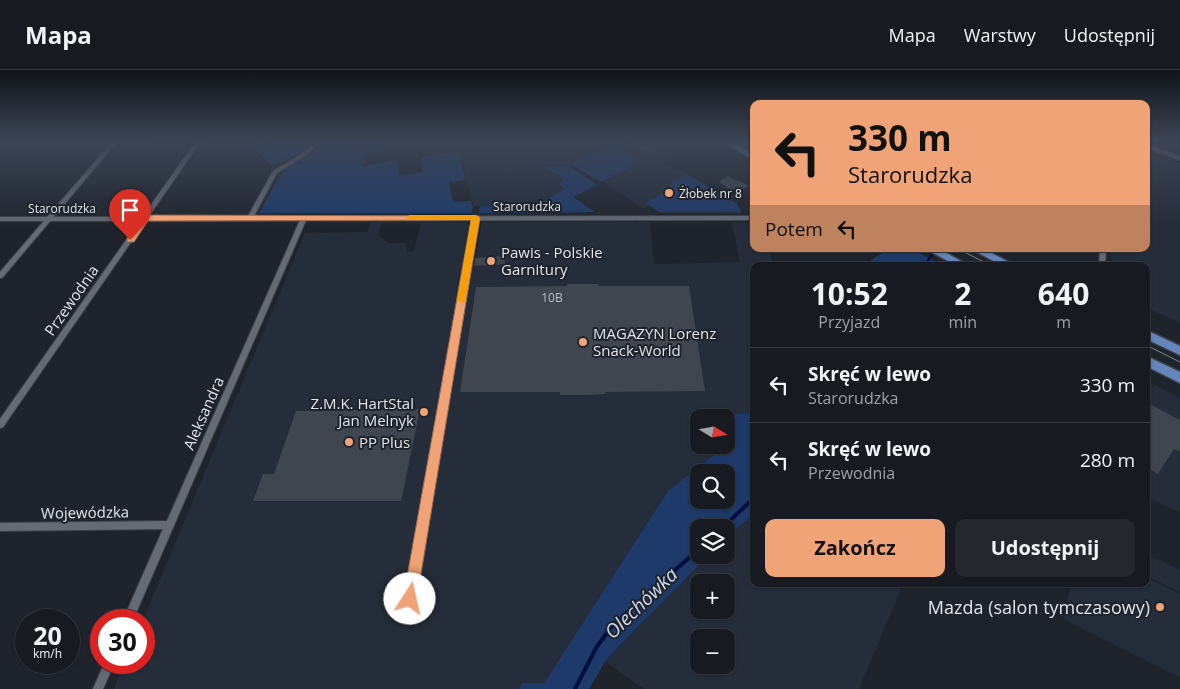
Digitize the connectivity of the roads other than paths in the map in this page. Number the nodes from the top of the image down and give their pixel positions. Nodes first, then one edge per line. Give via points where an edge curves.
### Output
1 (91, 170) edge
2 (179, 170) edge
3 (279, 170) edge
4 (146, 218) junction
5 (250, 218) junction
6 (304, 218) junction
7 (476, 218) junction
8 (750, 218) edge
9 (0, 219) edge
10 (49, 219) junction
11 (938, 252) edge
12 (982, 252) edge
13 (957, 262) edge
14 (1003, 262) edge
15 (0, 276) edge
16 (1150, 336) edge
17 (1180, 351) edge
18 (1150, 362) edge
19 (1180, 378) edge
20 (0, 425) edge
21 (170, 525) junction
22 (0, 527) edge
23 (133, 609) edge
24 (407, 618) dead end
25 (105, 674) edge
26 (98, 689) edge

1 - 10 street
2 - 4 street, Przewodnia
3 - 5 street
4 - 5 street, Starorudzka
4 - 10 street, Starorudzka
4 - 20 street, Przewodnia
5 - 6 street, Starorudzka
6 - 7 street, Starorudzka
6 - 21 street, Aleksandra
7 - 8 street, Starorudzka
7 - 24 street
9 - 10 street, Starorudzka
10 - 15 street
11 - 13 main road
12 - 14 main road
16 - 17 main road
18 - 19 main road
21 - 22 street, Wojewódzka
21 - 23 street, Aleksandra
25 - 26 street

